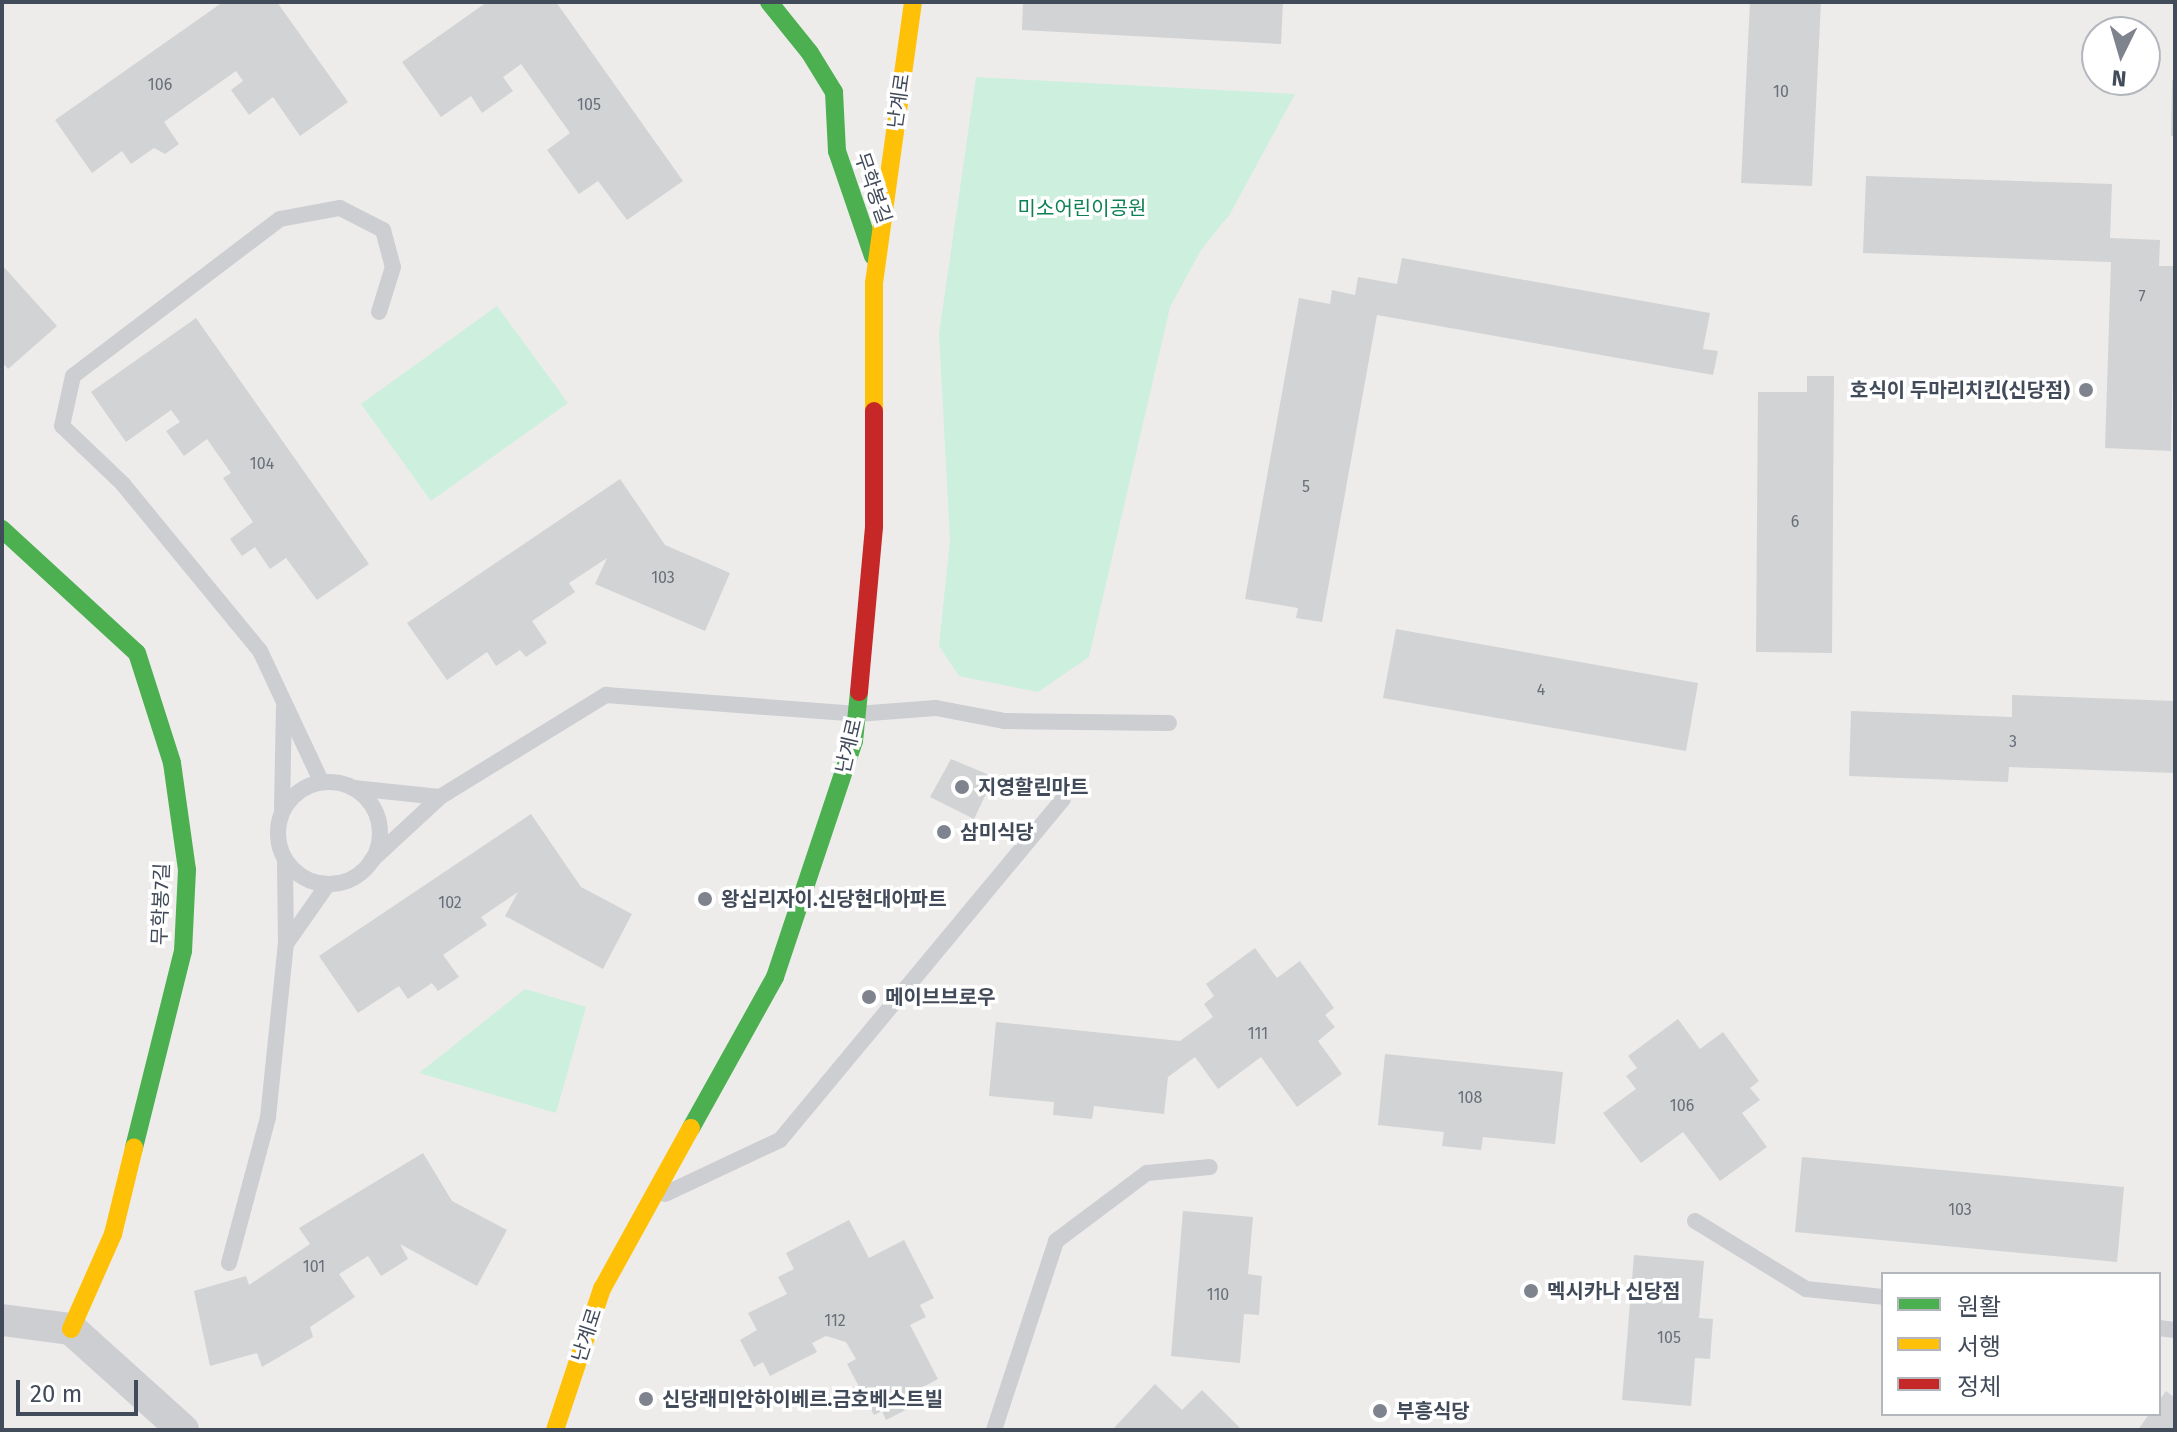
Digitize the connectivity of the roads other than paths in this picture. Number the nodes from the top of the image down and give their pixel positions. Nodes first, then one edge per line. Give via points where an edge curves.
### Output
1 (769, 2) edge
2 (913, 2) edge
3 (877, 265) junction
4 (379, 312) dead end
5 (2, 529) edge
6 (284, 707) junction
7 (857, 714) junction
8 (1169, 723) dead end
9 (321, 781) junction
10 (354, 788) junction
11 (440, 797) junction
12 (1063, 799) dead end
13 (282, 810) junction
14 (285, 860) junction
15 (371, 861) junction
16 (328, 884) junction
17 (286, 944) junction
18 (1210, 1167) dead end
19 (649, 1202) junction
20 (1695, 1221) dead end
21 (229, 1263) dead end
22 (1881, 1297) edge
23 (2, 1320) edge
24 (71, 1329) junction
25 (183, 1430) edge
26 (555, 1430) edge
27 (994, 1430) edge

1 - 3 main road, 무학봉길 via 834,92 837,151
2 - 3 main road, 난계로
3 - 7 main road, 난계로 via 874,526
4 - 6 lane via 393,267 383,230 340,208 280,219 73,376 62,426 123,484 260,651
5 - 24 main road, 무학봉7길 via 137,653 172,763 187,870 183,951 113,1234
6 - 9 lane
6 - 13 lane
7 - 8 lane via 936,708 1004,721
7 - 11 lane via 606,695
7 - 19 main road, 난계로 via 854,741 775,977
9 - 10 lane
9 - 13 lane via 292,796
10 - 11 lane
10 - 15 lane via 368,798 380,829
11 - 15 lane
12 - 19 lane via 780,1140
13 - 14 lane via 278,844
14 - 16 lane via 296,873
14 - 17 lane
15 - 16 lane via 360,874
16 - 17 lane
17 - 21 lane via 268,1117
18 - 27 lane via 1147,1173 1056,1241
19 - 26 main road, 난계로 via 602,1289
20 - 22 lane via 1806,1289
23 - 24 street
24 - 25 street

